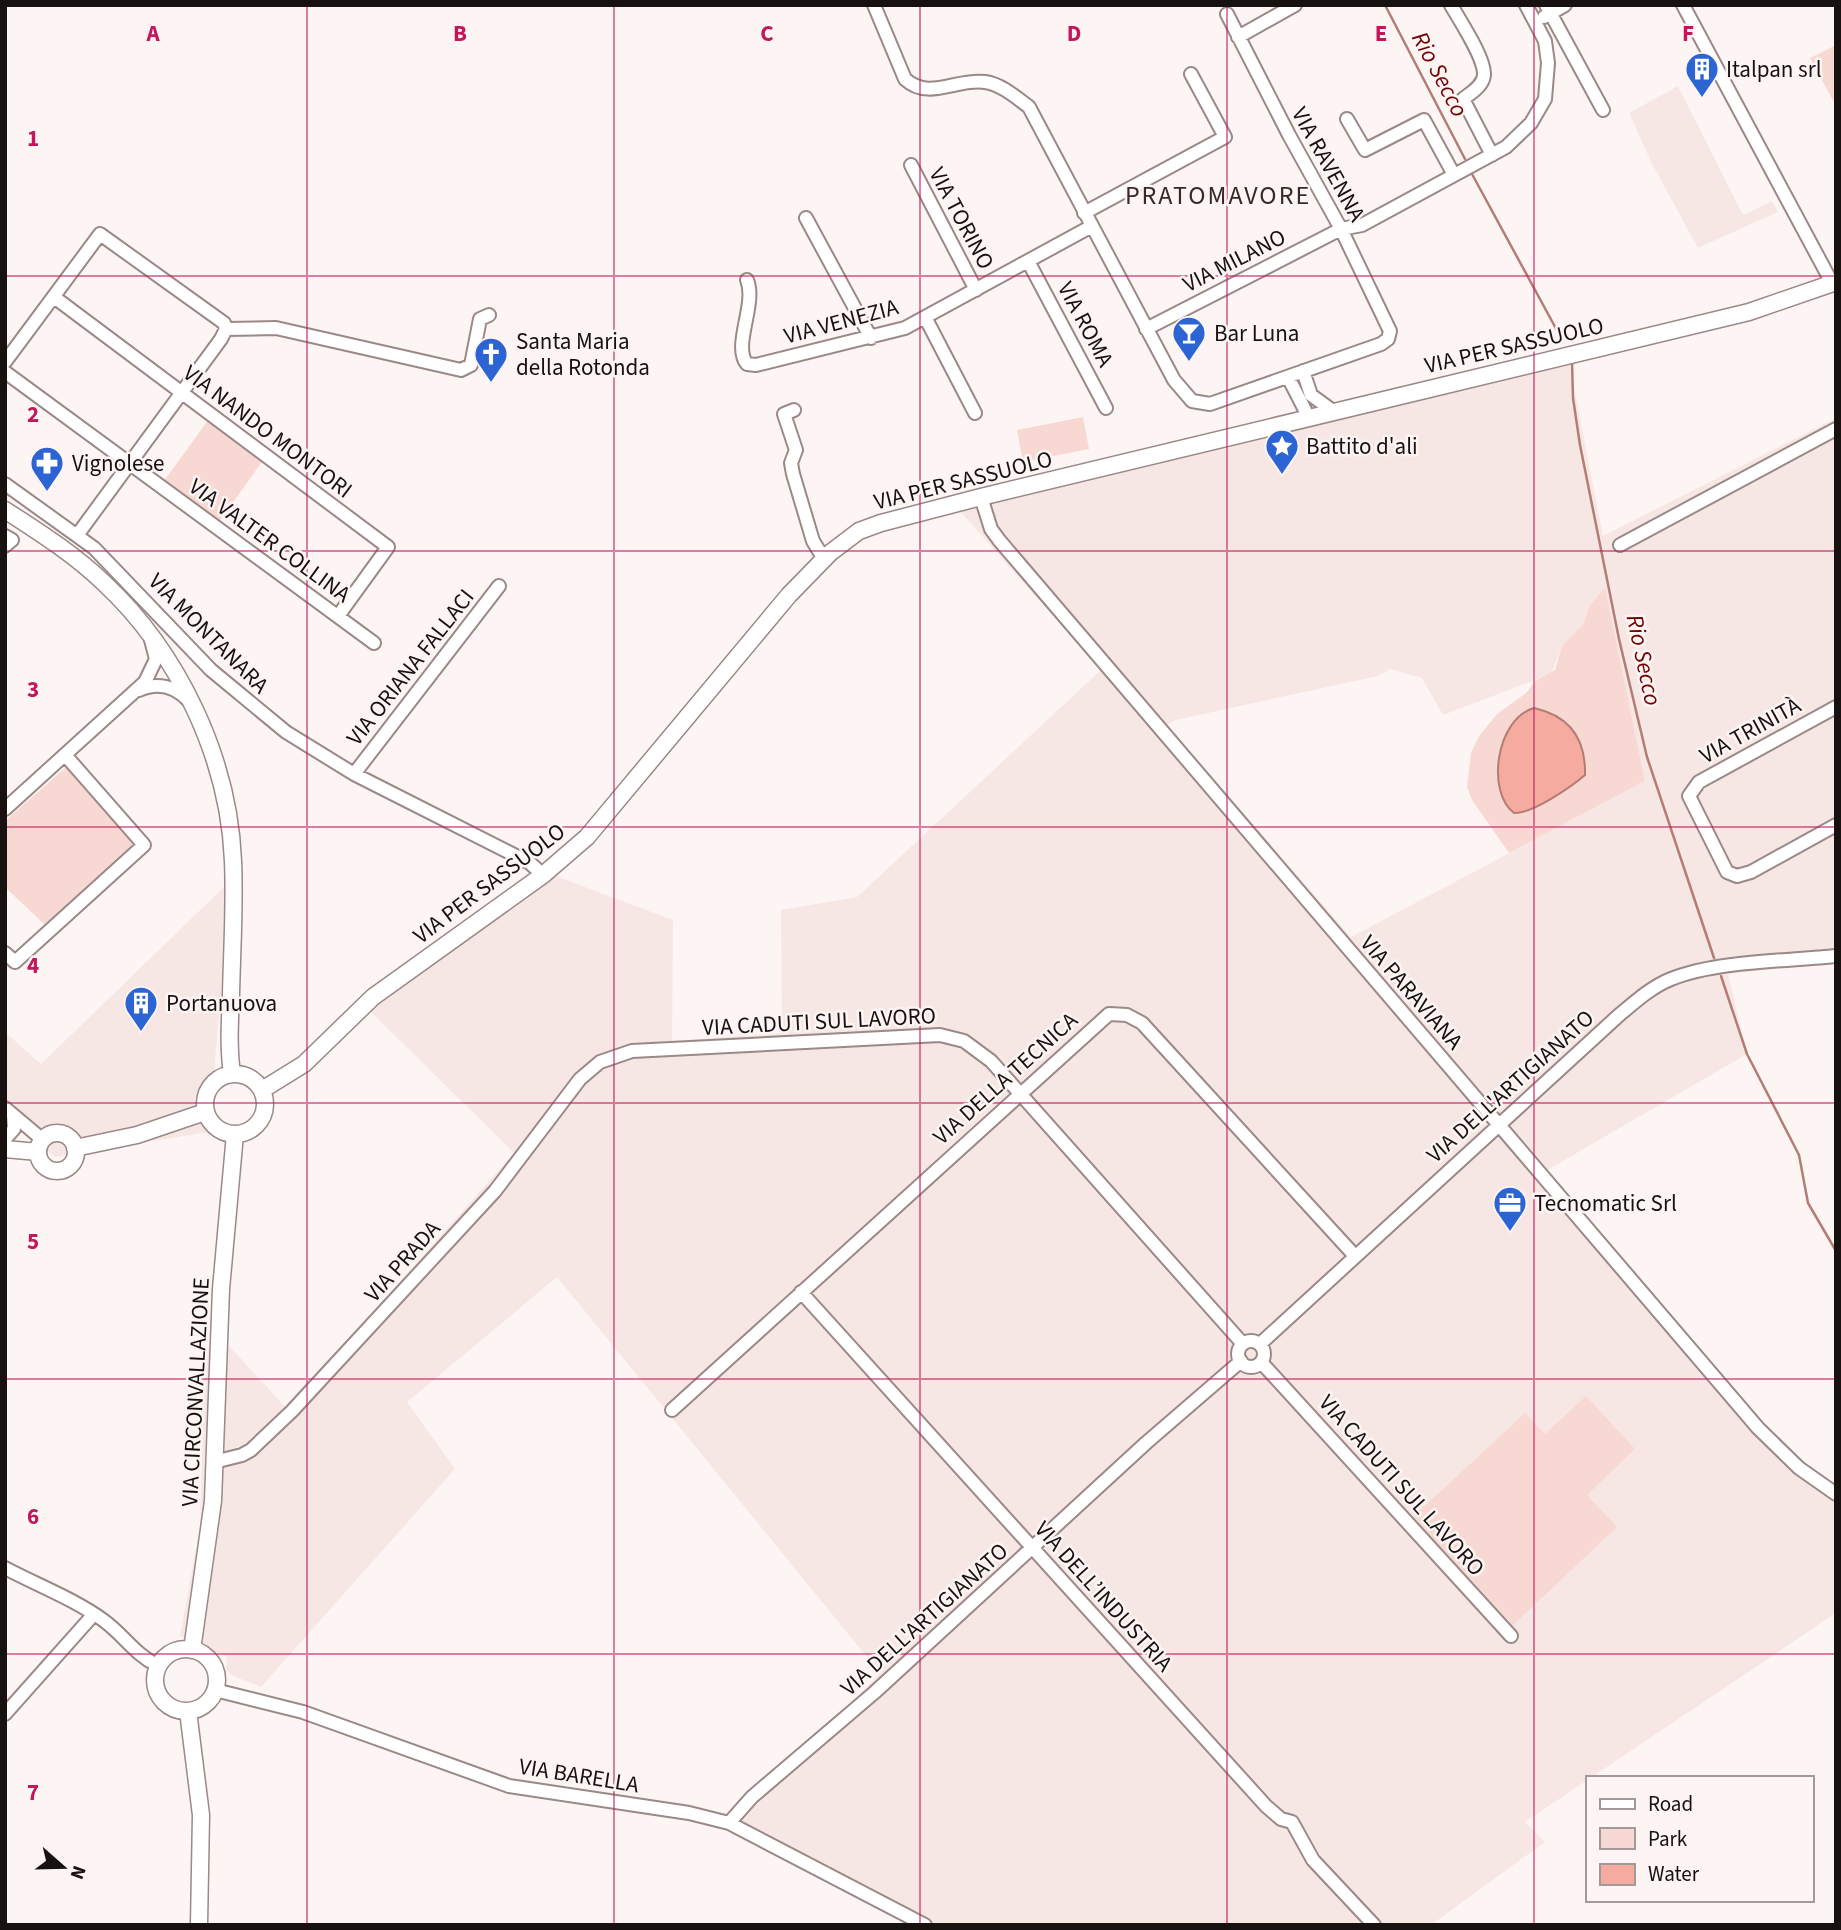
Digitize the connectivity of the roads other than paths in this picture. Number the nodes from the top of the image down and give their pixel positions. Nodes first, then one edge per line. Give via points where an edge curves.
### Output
1 (874, 5) edge
2 (1295, 5) edge
3 (1451, 5) edge
4 (1526, 5) edge
5 (1565, 5) edge
6 (1683, 5) edge
7 (1548, 9) edge
8 (1227, 14) dead end
9 (1535, 22) junction
10 (1238, 37) junction
11 (1191, 74) dead end
12 (1603, 110) dead end
13 (1347, 119) dead end
14 (1492, 155) junction
15 (911, 165) dead end
16 (1454, 175) junction
17 (1084, 213) junction
18 (806, 218) dead end
19 (1092, 226) junction
20 (1341, 229) junction
21 (1028, 261) junction
22 (747, 280) dead end
23 (1834, 282) edge
24 (976, 290) junction
25 (54, 296) junction
26 (489, 315) dead end
27 (925, 317) junction
28 (226, 328) junction
29 (1146, 329) junction
30 (871, 338) junction
31 (5, 362) edge
32 (5, 372) edge
33 (1303, 372) junction
34 (1288, 377) junction
35 (180, 391) junction
36 (1311, 396) junction
37 (1106, 408) dead end
38 (794, 410) dead end
39 (1333, 411) junction
40 (975, 413) dead end
41 (1303, 418) junction
42 (1836, 429) edge
43 (129, 463) junction
44 (5, 484) edge
45 (981, 497) junction
46 (5, 510) edge
47 (78, 534) junction
48 (5, 536) edge
49 (1620, 545) dead end
50 (5, 546) edge
51 (824, 559) junction
52 (499, 586) dead end
53 (338, 616) junction
54 (148, 632) junction
55 (374, 643) dead end
56 (136, 692) junction
57 (194, 706) junction
58 (1836, 707) edge
59 (66, 756) junction
60 (354, 774) junction
61 (5, 809) edge
62 (1836, 825) edge
63 (543, 875) junction
64 (5, 953) edge
65 (1836, 956) edge
66 (600, 1062) joint
67 (232, 1073) junction
68 (262, 1090) junction
69 (1018, 1094) junction
70 (9, 1111) edge
71 (205, 1112) junction
72 (1499, 1125) junction
73 (234, 1134) junction
74 (5, 1139) edge
75 (40, 1146) junction
76 (75, 1148) junction
77 (5, 1149) edge
78 (1355, 1256) junction
79 (801, 1292) junction
80 (1243, 1344) junction
81 (1260, 1344) junction
82 (1241, 1362) junction
83 (1261, 1362) junction
84 (671, 1410) dead end
85 (214, 1462) junction
86 (1836, 1494) edge
87 (1033, 1549) junction
88 (5, 1568) edge
89 (94, 1614) junction
90 (1511, 1636) dead end
91 (192, 1650) junction
92 (159, 1666) junction
93 (215, 1690) junction
94 (188, 1711) junction
95 (5, 1714) edge
96 (729, 1823) junction
97 (199, 1925) edge
98 (925, 1925) edge
99 (1374, 1925) edge

1 - 17 street via 905,79 914,88 928,91 958,82 987,82 1029,107
2 - 10 street
3 - 14 street via 1482,62 1480,85 1463,99
4 - 9 street, VIA MILANO
5 - 7 street
6 - 23 street
7 - 9 street
7 - 12 street
8 - 10 street, VIA RAVENNA
9 - 14 street, VIA MILANO via 1545,41 1548,63 1545,99 1531,123
10 - 20 street, VIA RAVENNA
11 - 17 street via 1225,137
13 - 16 street via 1365,150 1424,120
14 - 16 street, VIA MILANO
15 - 24 street, VIA TORINO
16 - 20 street, VIA MILANO via 1362,225
17 - 19 street
18 - 30 street
19 - 21 street, VIA VENEZIA
19 - 29 street
20 - 29 street, VIA MILANO
20 - 33 street, VIA RAVENNA via 1389,326 1389,336 1381,344
21 - 24 street, VIA VENEZIA
21 - 37 street, VIA ROMA
22 - 30 street, VIA VENEZIA via 750,292 742,354 747,364
23 - 39 main road, VIA PER SASSUOLO via 1749,312
24 - 27 street, VIA VENEZIA
25 - 28 street via 100,234 220,319
25 - 31 street
25 - 35 street, VIA NANDO MONTORI
26 - 28 street via 480,319 471,365 461,370 276,328
27 - 30 street, VIA VENEZIA
27 - 40 street
28 - 35 street
29 - 34 street via 1180,389 1200,404
32 - 43 street, VIA VALTER COLLINA
33 - 34 street
33 - 36 street
34 - 41 street via 1305,410
35 - 43 street
35 - 53 street, VIA NANDO MONTORI via 388,547
36 - 39 street
36 - 41 street
38 - 51 street via 784,414 796,450 791,463 813,541
39 - 41 main road, VIA PER SASSUOLO
41 - 45 main road, VIA PER SASSUOLO
42 - 49 street
43 - 47 street
43 - 53 street, VIA VALTER COLLINA
44 - 47 street, VIA MONTANARA
45 - 51 main road, VIA PER SASSUOLO via 859,531
45 - 72 street, VIA PARAVIANA via 999,540
46 - 54 main road via 82,564
47 - 60 street, VIA MONTANARA via 240,697
48 - 50 street via 12,540
51 - 63 main road, VIA PER SASSUOLO via 587,836
52 - 60 street, VIA ORIANA FALLACI
53 - 55 street, VIA VALTER COLLINA
54 - 56 street via 156,659
54 - 57 main road
56 - 57 street via 162,685
56 - 59 street
57 - 67 main road via 220,779 233,858
58 - 62 street, VIA TRINITÀ via 1699,782 1689,796 1727,872 1737,876
59 - 61 street
59 - 64 street via 144,845 15,962
60 - 63 street, VIA MONTANARA via 530,863
63 - 68 main road, VIA PER SASSUOLO via 373,997 304,1063
65 - 72 street, VIA DELL'ARTIGIANATO via 1711,969 1669,980 1629,1007
66 - 69 street, VIA CADUTI SUL LAVORO via 632,1051 940,1035 964,1041 981,1053
66 - 85 street, VIA PRADA via 580,1079 495,1191 311,1392 251,1450
67 - 68 main road via 253,1079
67 - 71 main road via 210,1086
68 - 73 main road via 263,1116 252,1129
69 - 78 street, VIA DELLA TECNICA via 1101,1019 1118,1013 1135,1018
69 - 79 street, VIA DELLA TECNICA
69 - 80 street, VIA CADUTI SUL LAVORO
70 - 74 street via 15,1129
70 - 75 street
71 - 73 main road via 213,1126
71 - 76 main road via 137,1135
72 - 78 street, VIA DELL'ARTIGIANATO
72 - 86 street, VIA PARAVIANA via 1758,1428 1799,1468
73 - 85 main road, VIA CIRCONVALLAZIONE via 221,1289
75 - 76 main road via 52,1134 63,1134
75 - 76 main road via 44,1166 59,1171 72,1163
75 - 77 main road
78 - 81 street, VIA DELL'ARTIGIANATO
79 - 84 street, VIA DELLA TECNICA
79 - 87 street, VIA DELL’INDUSTRIA
80 - 81 street
80 - 82 street
81 - 83 street via 1264,1351
82 - 83 street via 1251,1366
82 - 87 street, VIA DELL'ARTIGIANATO
83 - 90 street, VIA CADUTI SUL LAVORO
85 - 91 main road, VIA CIRCONVALLAZIONE via 212,1520
87 - 96 street, VIA DELL'ARTIGIANATO via 752,1797
87 - 99 street, VIA DELL’INDUSTRIA via 1266,1806 1292,1822 1313,1860
88 - 89 street
89 - 92 street via 132,1651
89 - 95 street
91 - 92 main road via 169,1654
91 - 93 main road via 214,1667
92 - 94 main road via 155,1684 163,1701
93 - 94 main road via 207,1702
93 - 96 street, VIA BARELLA via 313,1716 509,1786 704,1815
94 - 97 main road via 201,1815
96 - 98 street, VIA BARELLA

